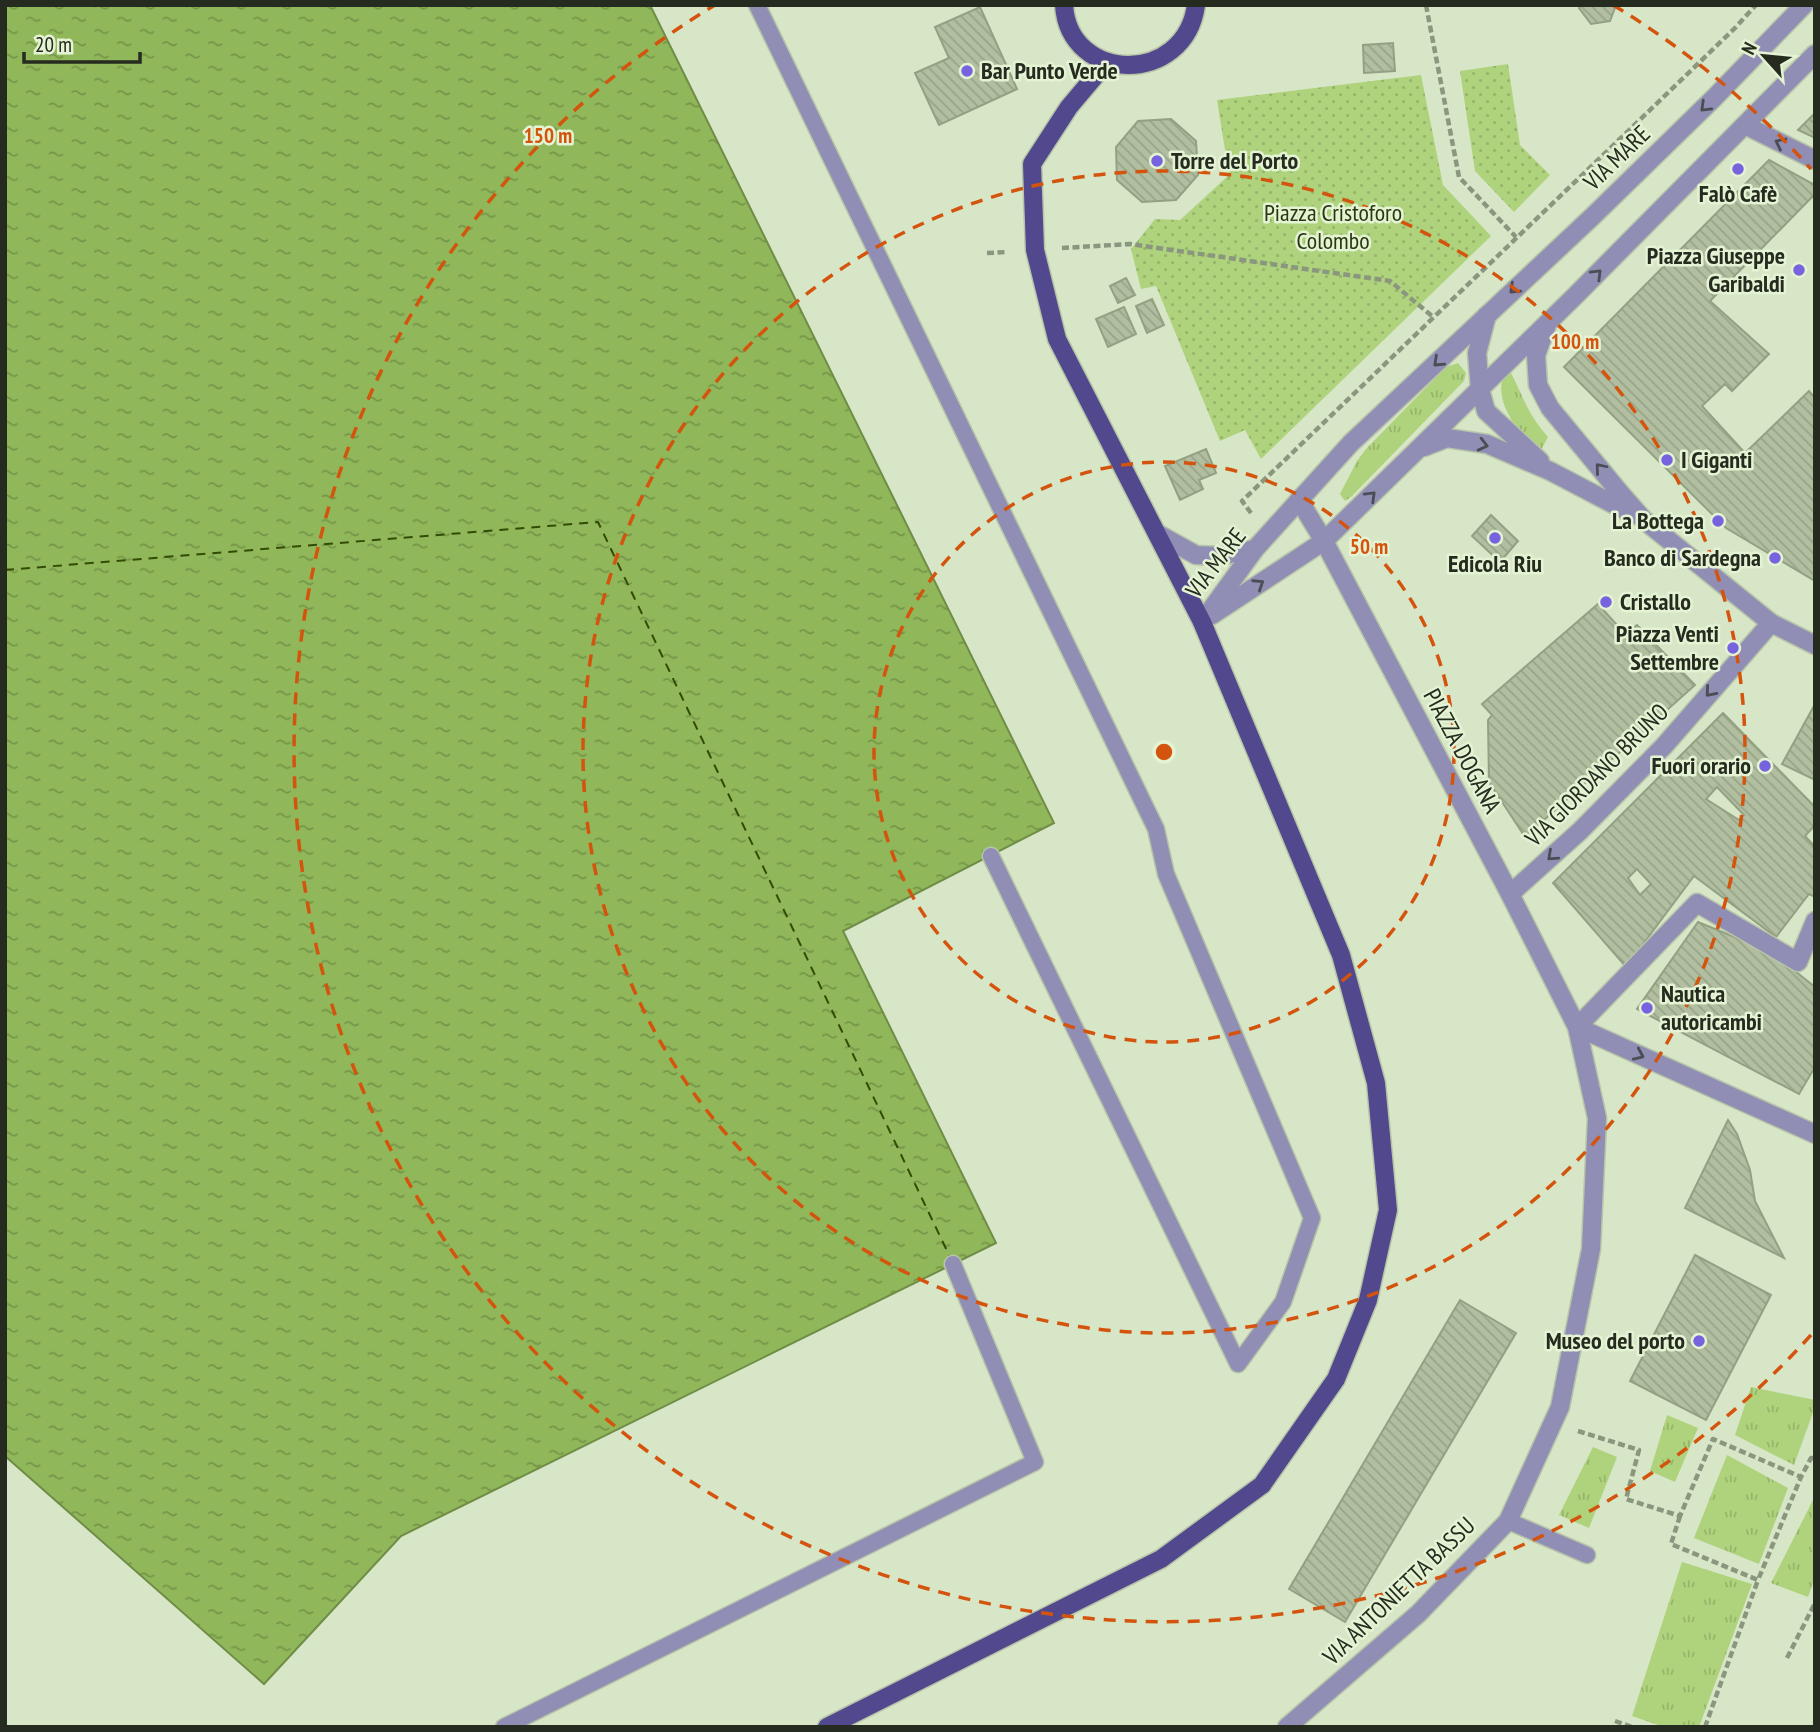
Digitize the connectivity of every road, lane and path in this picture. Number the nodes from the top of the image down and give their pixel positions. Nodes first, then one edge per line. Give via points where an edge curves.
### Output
1 (757, 5) edge
2 (1064, 5) edge
3 (1196, 5) edge
4 (1426, 5) edge
5 (1756, 5) edge
6 (1804, 5) edge
7 (1815, 54) edge
8 (1107, 62) junction
9 (1745, 125) junction
10 (1815, 160) edge
11 (1516, 237) junction
12 (1092, 246) dead end
13 (1487, 315) junction
14 (1433, 317) junction
15 (1548, 321) junction
16 (1480, 389) junction
17 (1418, 450) junction
18 (1550, 471) junction
19 (1299, 500) junction
20 (1644, 520) junction
21 (1158, 534) junction
22 (1324, 541) junction
23 (1261, 543) junction
24 (1202, 622) junction
25 (1771, 623) junction
26 (1815, 645) edge
27 (991, 856) dead end
28 (1510, 894) junction
29 (1815, 921) edge
30 (1577, 1027) junction
31 (1815, 1135) edge
32 (953, 1264) dead end
33 (1570, 1429) dead end
34 (1815, 1459) edge
35 (1801, 1477) junction
36 (1680, 1516) junction
37 (1507, 1521) junction
38 (1587, 1555) dead end
39 (1759, 1580) junction
40 (1815, 1603) edge
41 (1787, 1658) dead end
42 (1615, 1721) dead end
43 (505, 1727) edge
44 (827, 1727) edge
45 (1287, 1727) edge
46 (1632, 1727) edge
47 (1705, 1727) edge

1 - 27 lane via 1156,829 1166,874 1312,1218 1283,1302 1238,1364
2 - 8 main road via 1069,27 1079,42
3 - 8 main road via 1190,27 1164,56 1126,66
4 - 11 path via 1459,177
5 - 11 path
6 -> 13 street, VIA MARE via 1714,98
7 - 9 street, VIA MARE
8 - 21 main road via 1069,107 1032,164 1035,250 1057,339
10 -> 9 street
15 -> 9 street, VIA MARE
11 - 14 path
12 - 14 path via 1130,244 1390,281
13 - 16 street via 1477,353
13 -> 19 street, VIA MARE via 1351,443
14 - 23 path via 1242,501
15 - 16 street, VIA MARE
20 -> 15 street via 1550,408 1538,385 1536,355
16 - 17 street, VIA MARE
16 - 18 street via 1486,411
17 -> 18 street via 1447,439 1487,444
22 -> 17 street, VIA MARE
18 - 20 street
19 - 22 street, PIAZZA DOGANA
19 - 23 street, VIA MARE
20 - 25 street
21 - 23 street via 1196,555 1219,556
21 - 24 main road
24 -> 22 street, VIA MARE
22 - 28 street, PIAZZA DOGANA
23 - 24 street, VIA MARE
24 - 44 main road via 1341,955 1376,1083 1388,1210 1368,1300 1336,1380 1262,1485 1161,1559
25 - 26 street
25 -> 28 street, VIA GIORDANO BRUNO via 1664,746
28 - 30 street, PIAZZA DOGANA
29 - 30 street via 1798,962 1697,903
30 -> 31 street
30 - 37 street, VIA ANTONIETTA BASSU via 1597,1118 1591,1249 1560,1406
32 - 43 lane via 1035,1462
33 - 36 path via 1639,1450 1626,1499
34 - 35 path via 1811,1458
35 - 36 path via 1713,1439
35 - 39 path
36 - 39 path via 1671,1544
37 - 38 lane
37 - 45 street, VIA ANTONIETTA BASSU via 1418,1614
39 - 47 path
40 - 41 path
42 - 46 path

